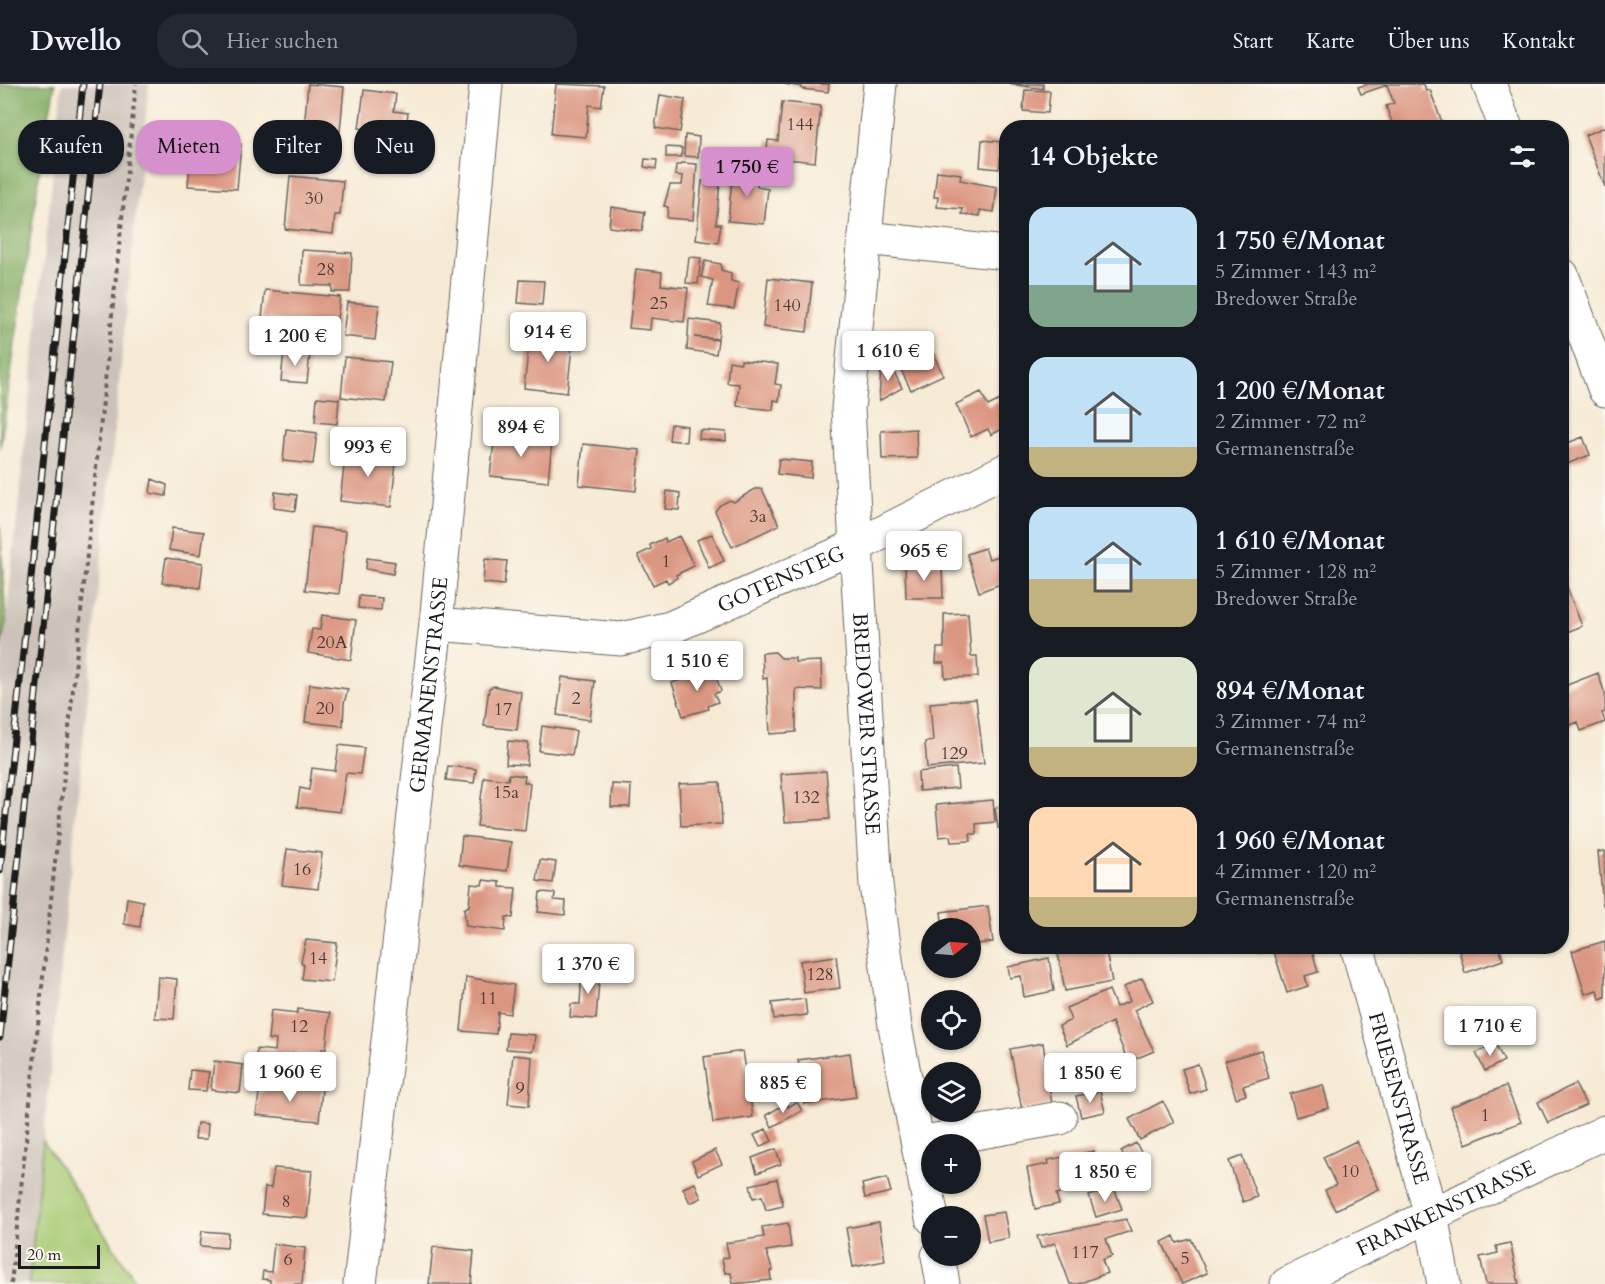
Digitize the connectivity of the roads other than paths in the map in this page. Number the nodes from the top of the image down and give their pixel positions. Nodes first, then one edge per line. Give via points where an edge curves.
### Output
1 (486, 84) edge
2 (880, 84) edge
3 (1489, 84) edge
4 (1503, 120) edge
5 (865, 238) junction
6 (999, 252) edge
7 (1569, 294) edge
8 (1605, 390) edge
9 (999, 474) edge
10 (856, 546) junction
11 (436, 624) junction
12 (1359, 954) edge
13 (1060, 1118) dead end
14 (1605, 1132) edge
15 (919, 1143) junction
16 (930, 1206) edge
17 (1431, 1215) junction
18 (940, 1266) edge
19 (360, 1284) edge
20 (943, 1284) edge
21 (1287, 1284) edge
22 (1444, 1284) edge

1 - 11 street, GERMANENSTRASSE
2 - 5 street, BREDOWER STRASSE
3 - 4 street
5 - 6 street
5 - 10 street, BREDOWER STRASSE via 848,409
7 - 8 street
9 - 10 street, GOTENSTEG
10 - 11 street, GOTENSTEG via 670,628 621,639
10 - 15 street, BREDOWER STRASSE via 876,885 895,1026
11 - 19 street, GERMANENSTRASSE
12 - 17 street, FRIESENSTRASSE
13 - 15 street
14 - 17 street, FRANKENSTRASSE
15 - 16 street, BREDOWER STRASSE
17 - 21 street, FRANKENSTRASSE
17 - 22 street, FRIESENSTRASSE
18 - 20 street

